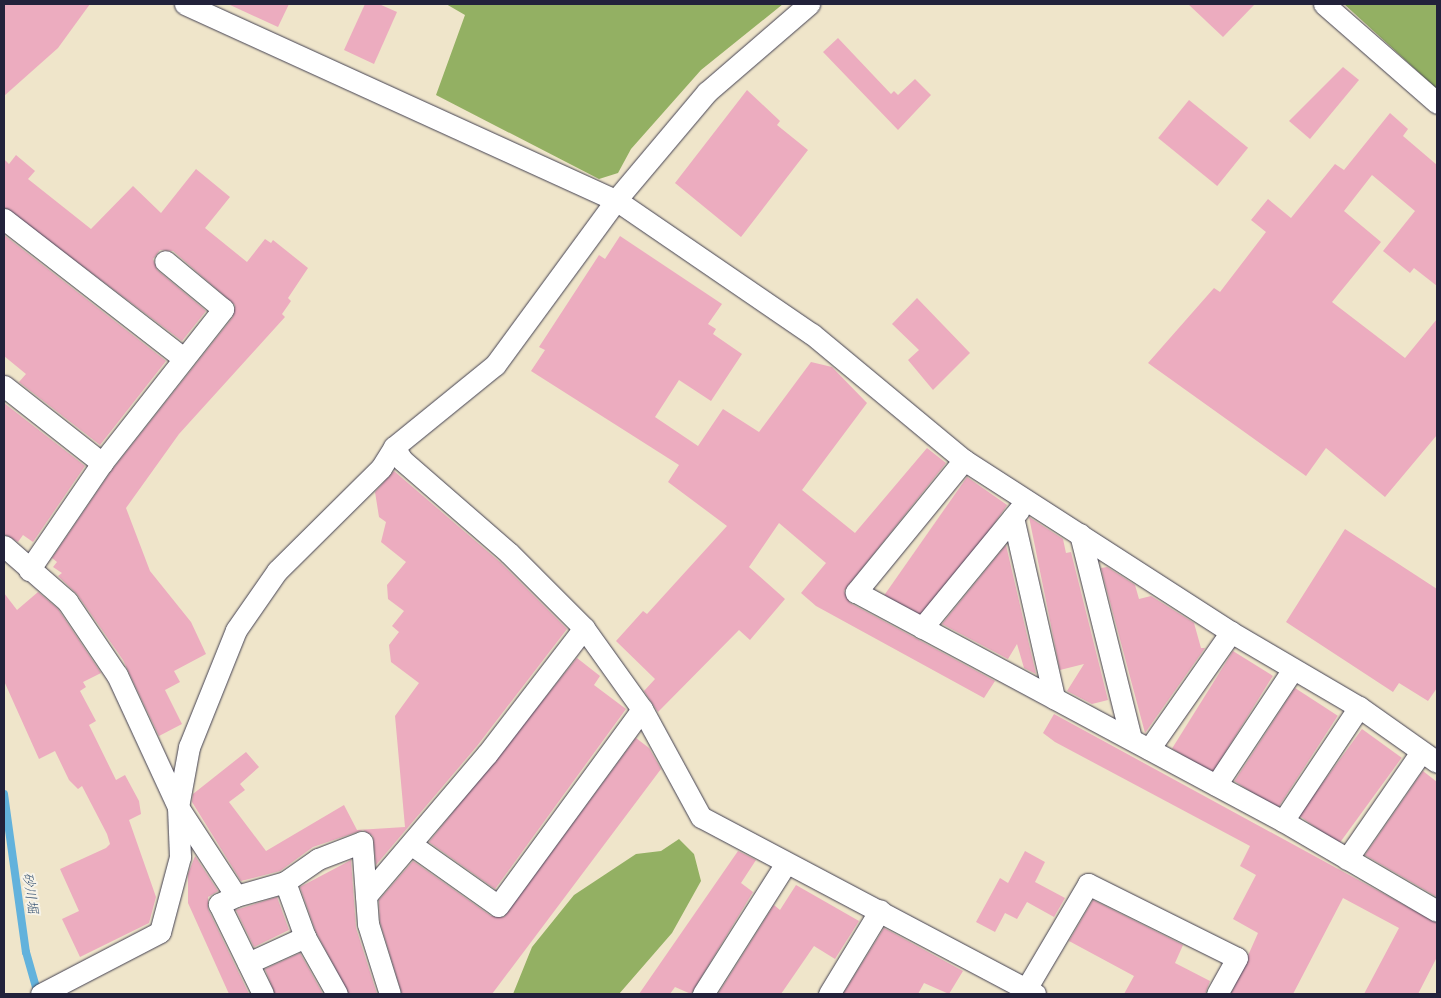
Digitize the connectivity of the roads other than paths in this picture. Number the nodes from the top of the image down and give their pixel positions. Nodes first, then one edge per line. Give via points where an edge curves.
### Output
1 (185, 4) edge
2 (809, 4) edge
3 (1324, 4) edge
4 (1437, 103) edge
5 (616, 200) junction
6 (4, 219) edge
7 (165, 262) dead end
8 (183, 358) junction
9 (4, 386) edge
10 (394, 447) junction
11 (964, 460) junction
12 (102, 463) junction
13 (1027, 500) junction
14 (1013, 517) junction
15 (1080, 534) junction
16 (4, 546) edge
17 (29, 570) junction
18 (584, 628) junction
19 (922, 628) junction
20 (1231, 632) junction
21 (1293, 670) junction
22 (1054, 698) junction
23 (1359, 708) junction
24 (642, 710) junction
25 (1140, 744) junction
26 (1429, 757) edge
27 (1216, 785) junction
28 (178, 807) junction
29 (1283, 821) junction
30 (412, 845) junction
31 (1347, 859) junction
32 (786, 863) junction
33 (285, 882) junction
34 (236, 896) junction
35 (366, 896) junction
36 (880, 910) junction
37 (1437, 911) edge
38 (305, 937) junction
39 (248, 963) junction
40 (1031, 992) edge
41 (41, 994) edge
42 (263, 994) edge
43 (337, 994) edge
44 (390, 994) edge
45 (702, 994) edge
46 (828, 994) edge
47 (1217, 994) edge

1 - 5 street
2 - 5 street via 707,92
3 - 4 street
5 - 10 street via 495,365
5 - 11 street via 812,334
6 - 8 street
7 - 8 street via 223,308
8 - 12 street
9 - 12 street
10 - 18 street via 402,460 509,553
10 - 28 street via 381,468 277,571 236,630 189,747
11 - 13 street
11 - 19 street via 856,592
12 - 17 street
13 - 14 street
13 - 15 street
14 - 19 street
14 - 22 street
15 - 20 street
15 - 25 street
16 - 17 street
17 - 28 street via 67,602 117,675
18 - 24 street
18 - 30 street
19 - 22 street
20 - 21 street
20 - 25 street
21 - 23 street
21 - 27 street
22 - 25 street
23 - 26 street
23 - 29 street
24 - 30 street via 498,906
24 - 32 street via 701,817
25 - 27 street
26 - 31 street
27 - 29 street
28 - 34 street
28 - 41 street via 180,856 160,932
29 - 31 street
30 - 35 street
31 - 37 street
32 - 36 street
32 - 45 street
33 - 34 street
33 - 35 street via 318,859 362,842
33 - 38 street
34 - 39 street via 219,904
35 - 44 street via 368,924
36 - 40 street
36 - 46 street
38 - 39 street
38 - 43 street
39 - 42 street
40 - 47 street via 1088,884 1237,958

